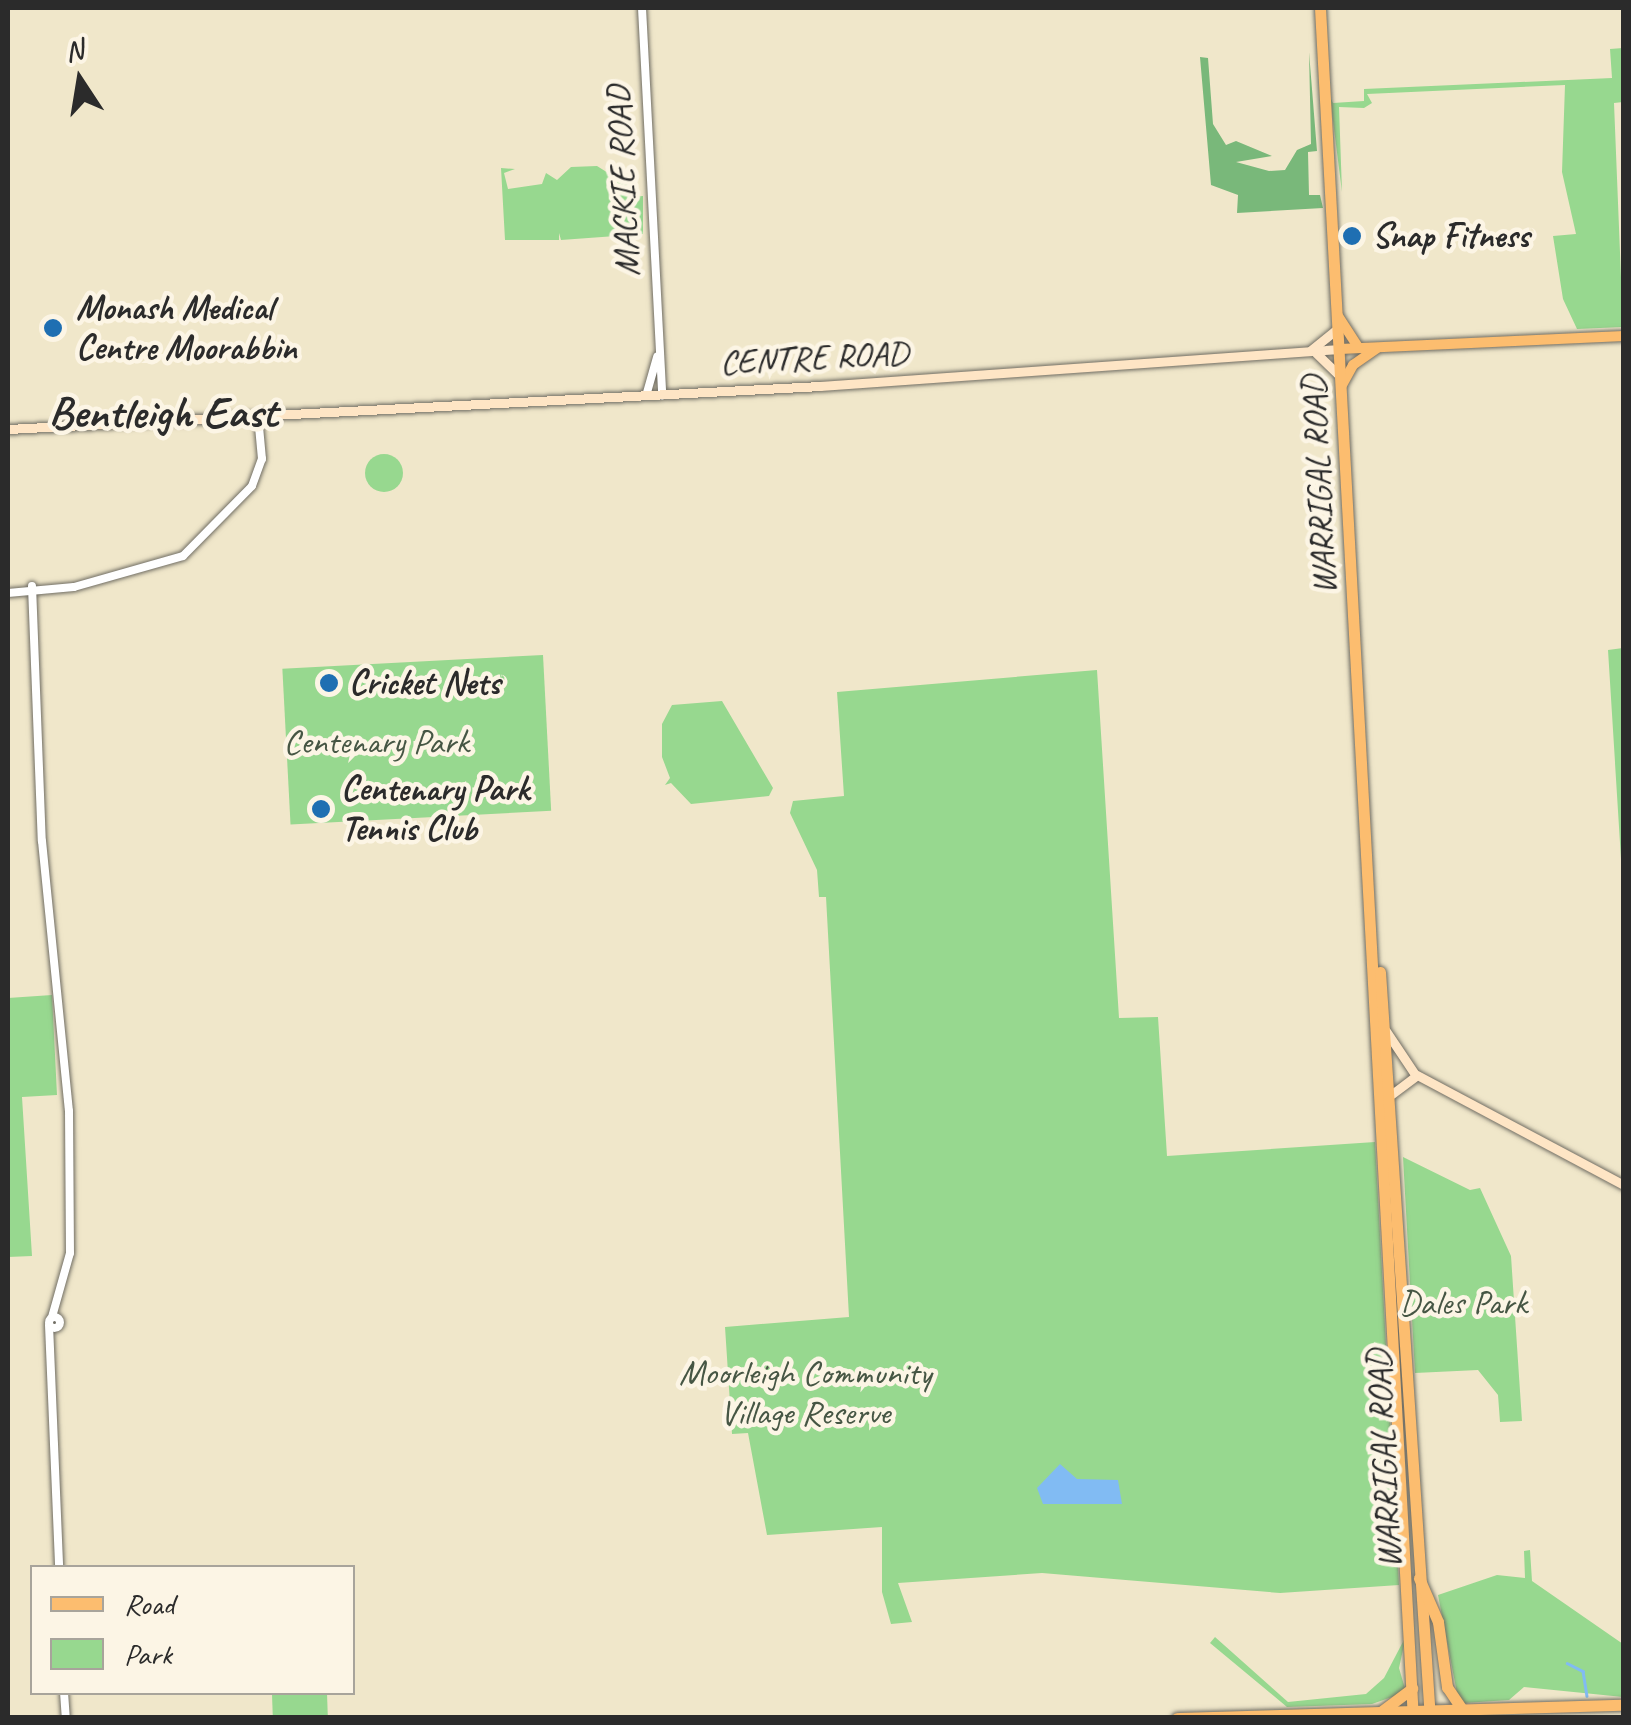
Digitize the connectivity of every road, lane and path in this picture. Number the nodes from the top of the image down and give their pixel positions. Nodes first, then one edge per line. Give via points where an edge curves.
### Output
1 (642, 8) edge
2 (1320, 8) edge
3 (1338, 322) junction
4 (1624, 336) edge
5 (1358, 348) junction
6 (1378, 348) junction
7 (1340, 349) junction
8 (660, 351) junction
9 (1309, 351) junction
10 (1342, 382) junction
11 (662, 395) junction
12 (646, 396) junction
13 (258, 416) junction
14 (8, 429) edge
15 (8, 590) edge
16 (32, 590) junction
17 (1374, 959) junction
18 (1386, 1031) junction
19 (1384, 1067) junction
20 (1415, 1074) junction
21 (1392, 1094) junction
22 (1624, 1185) edge
23 (59, 1565) edge
24 (1417, 1574) junction
25 (1412, 1688) junction
26 (1624, 1705) edge
27 (1462, 1710) junction
28 (1378, 1714) junction
29 (1430, 1714) edge
30 (1413, 1715) edge
31 (1177, 1718) edge

1 - 8 street, MACKIE ROAD
2 - 3 highway, WARRIGAL ROAD
3 - 5 main road
3 - 7 highway, WARRIGAL ROAD
3 - 9 main road
4 - 6 main road, CENTRE ROAD
5 - 6 main road, CENTRE ROAD
5 - 7 main road, CENTRE ROAD
6 - 10 main road
7 - 9 main road, CENTRE ROAD
7 - 10 highway, WARRIGAL ROAD
8 - 11 street, MACKIE ROAD
8 - 12 street, MACKIE ROAD
9 - 10 main road via 1324,356
9 - 11 main road, CENTRE ROAD
10 - 17 highway, WARRIGAL ROAD
11 - 12 main road, CENTRE ROAD
12 - 13 main road, CENTRE ROAD
13 - 14 main road, CENTRE ROAD
13 - 16 street via 262,459 251,483 220,520 175,556
15 - 16 street
16 - 23 street via 42,840 68,1127 70,1253 47,1358
17 - 18 highway, WARRIGAL ROAD
17 - 19 highway, WARRIGAL ROAD
18 - 19 highway, WARRIGAL ROAD
18 - 20 main road
19 - 20 main road
19 - 21 highway, WARRIGAL ROAD
19 - 25 highway, WARRIGAL ROAD
20 - 21 main road
20 - 22 main road
21 - 24 highway, WARRIGAL ROAD
24 - 27 highway via 1438,1622 1447,1687
24 - 29 highway, WARRIGAL ROAD
25 - 28 highway
25 - 30 highway, WARRIGAL ROAD
26 - 27 highway
27 - 29 highway
28 - 30 highway
28 - 31 highway
29 - 30 highway

